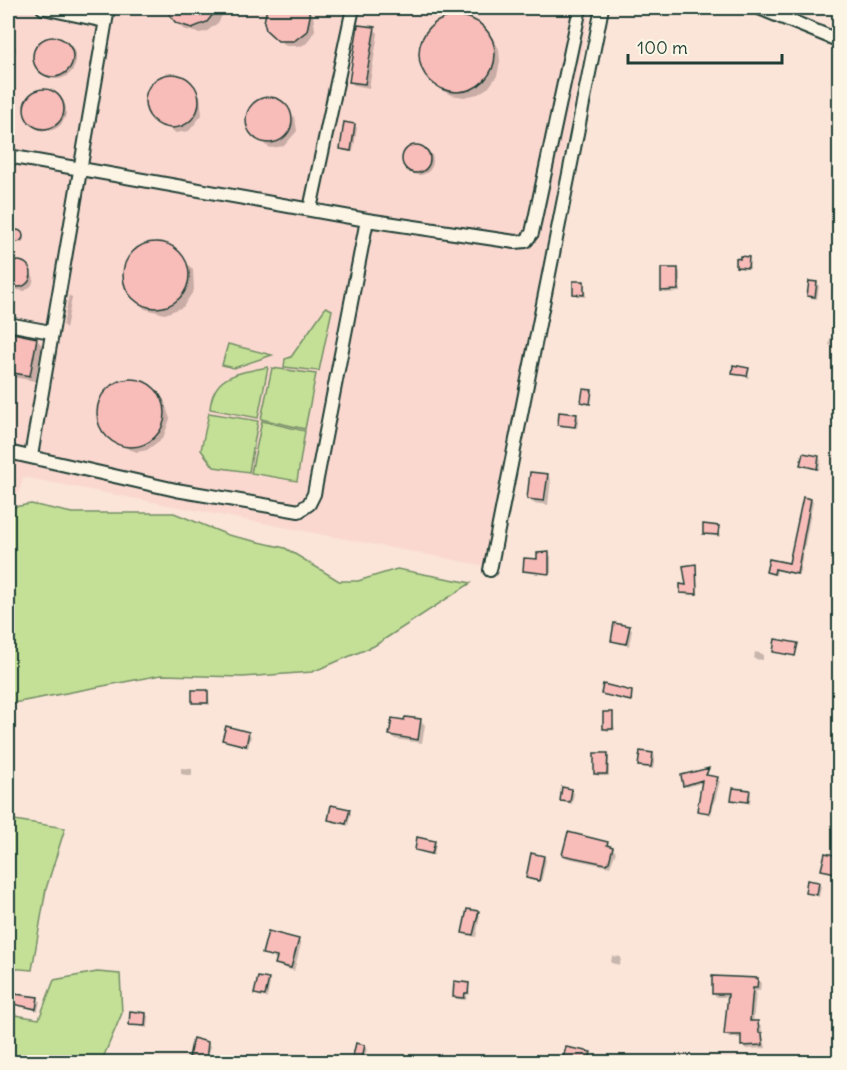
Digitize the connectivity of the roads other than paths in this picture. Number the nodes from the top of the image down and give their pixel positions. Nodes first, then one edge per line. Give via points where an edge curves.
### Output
1 (43, 8) edge
2 (108, 8) edge
3 (353, 8) edge
4 (580, 8) edge
5 (602, 8) edge
6 (759, 8) edge
7 (105, 21) junction
8 (840, 41) edge
9 (8, 156) edge
10 (81, 168) junction
11 (310, 209) junction
12 (367, 220) junction
13 (8, 324) edge
14 (51, 332) junction
15 (8, 452) edge
16 (31, 456) junction
17 (490, 570) dead end

1 - 7 street
2 - 7 street
3 - 11 street
4 - 12 street via 532,233 526,241
5 - 17 street
6 - 8 street
7 - 10 street
9 - 10 street
10 - 11 street
10 - 14 street
11 - 12 street
12 - 16 street via 314,495 309,504 298,511 176,490
13 - 14 street
14 - 16 street
15 - 16 street

